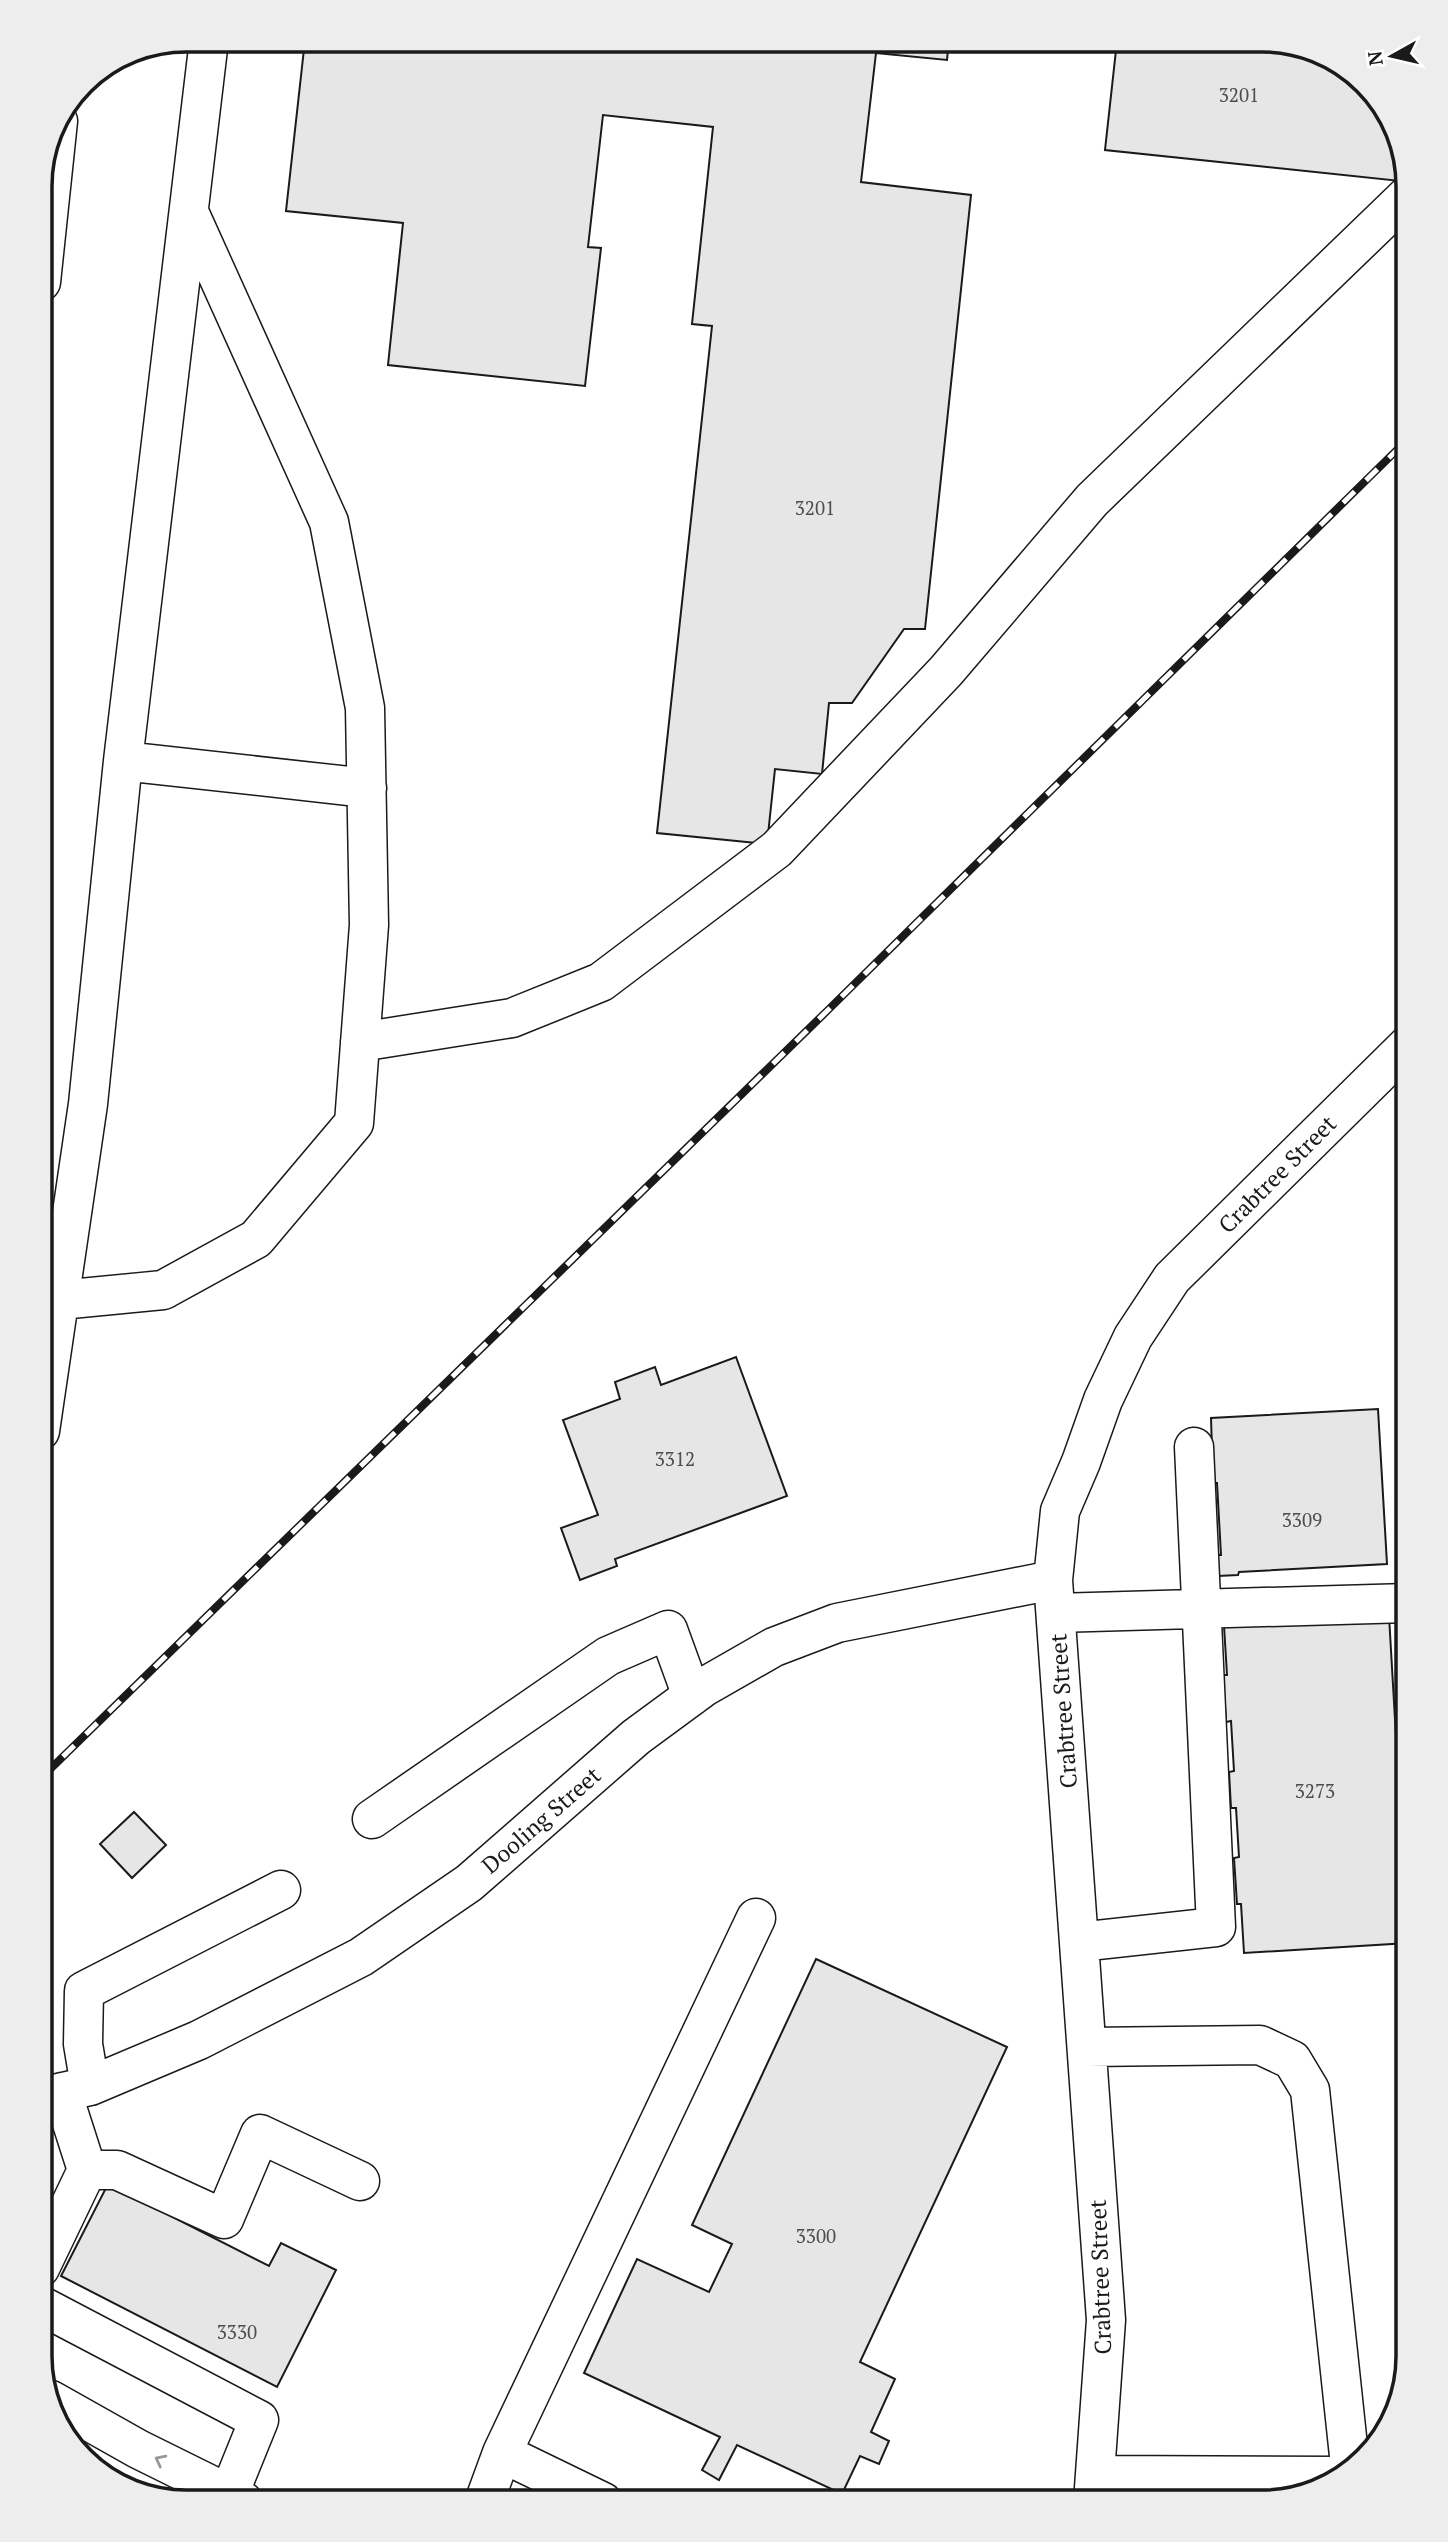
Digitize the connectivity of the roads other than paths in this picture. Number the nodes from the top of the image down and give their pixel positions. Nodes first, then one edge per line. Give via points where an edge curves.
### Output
1 (208, 52) edge
2 (1396, 207) edge
3 (189, 211) junction
4 (123, 761) junction
5 (367, 788) junction
6 (360, 1042) junction
7 (1396, 1057) edge
8 (60, 1300) junction
9 (52, 1349) edge
10 (1194, 1447) dead end
11 (1054, 1596) junction
12 (1396, 1602) edge
13 (1202, 1609) junction
14 (692, 1696) junction
15 (372, 1819) dead end
16 (281, 1890) dead end
17 (756, 1918) dead end
18 (1079, 1942) junction
19 (1087, 2047) junction
20 (64, 2092) edge
21 (87, 2171) junction
22 (360, 2181) dead end
23 (52, 2243) edge
24 (52, 2311) edge
25 (63, 2407) edge
26 (502, 2453) junction
27 (1349, 2457) edge
28 (1318, 2477) edge
29 (1094, 2488) edge
30 (218, 2489) edge
31 (239, 2489) edge
32 (489, 2489) edge
33 (577, 2489) edge

1 - 3 street
2 - 6 street via 1092,500 946,671 776,849 601,982 512,1018
3 - 4 street
3 - 5 street via 329,522 365,708
4 - 5 street
4 - 8 street via 88,1104
5 - 6 street via 369,925
6 - 8 street via 354,1123 256,1239 163,1290
7 - 11 street, Crabtree Street via 1172,1278 1133,1337 1060,1511
8 - 9 street
10 - 13 street
11 - 13 street, Dooling Street
11 - 14 street, Dooling Street via 836,1623 774,1647
11 - 18 street, Crabtree Street
12 - 13 street, Dooling Street
13 - 18 street via 1216,1927
14 - 15 street via 668,1630 608,1656
14 - 20 street, Dooling Street via 636,1737 469,1883 361,1957 199,2040
16 - 20 street via 84,1991 83,2044
17 - 26 street
18 - 19 street, Crabtree Street
19 - 27 street via 1260,2045 1292,2060 1310,2090
19 - 29 street, Crabtree Street via 1106,2320
20 - 21 street
21 - 22 street via 117,2170 224,2219 260,2134
21 - 23 street
24 - 31 street via 259,2420
30 -> 25 street
26 - 32 street
26 - 33 street
28 - 29 street

